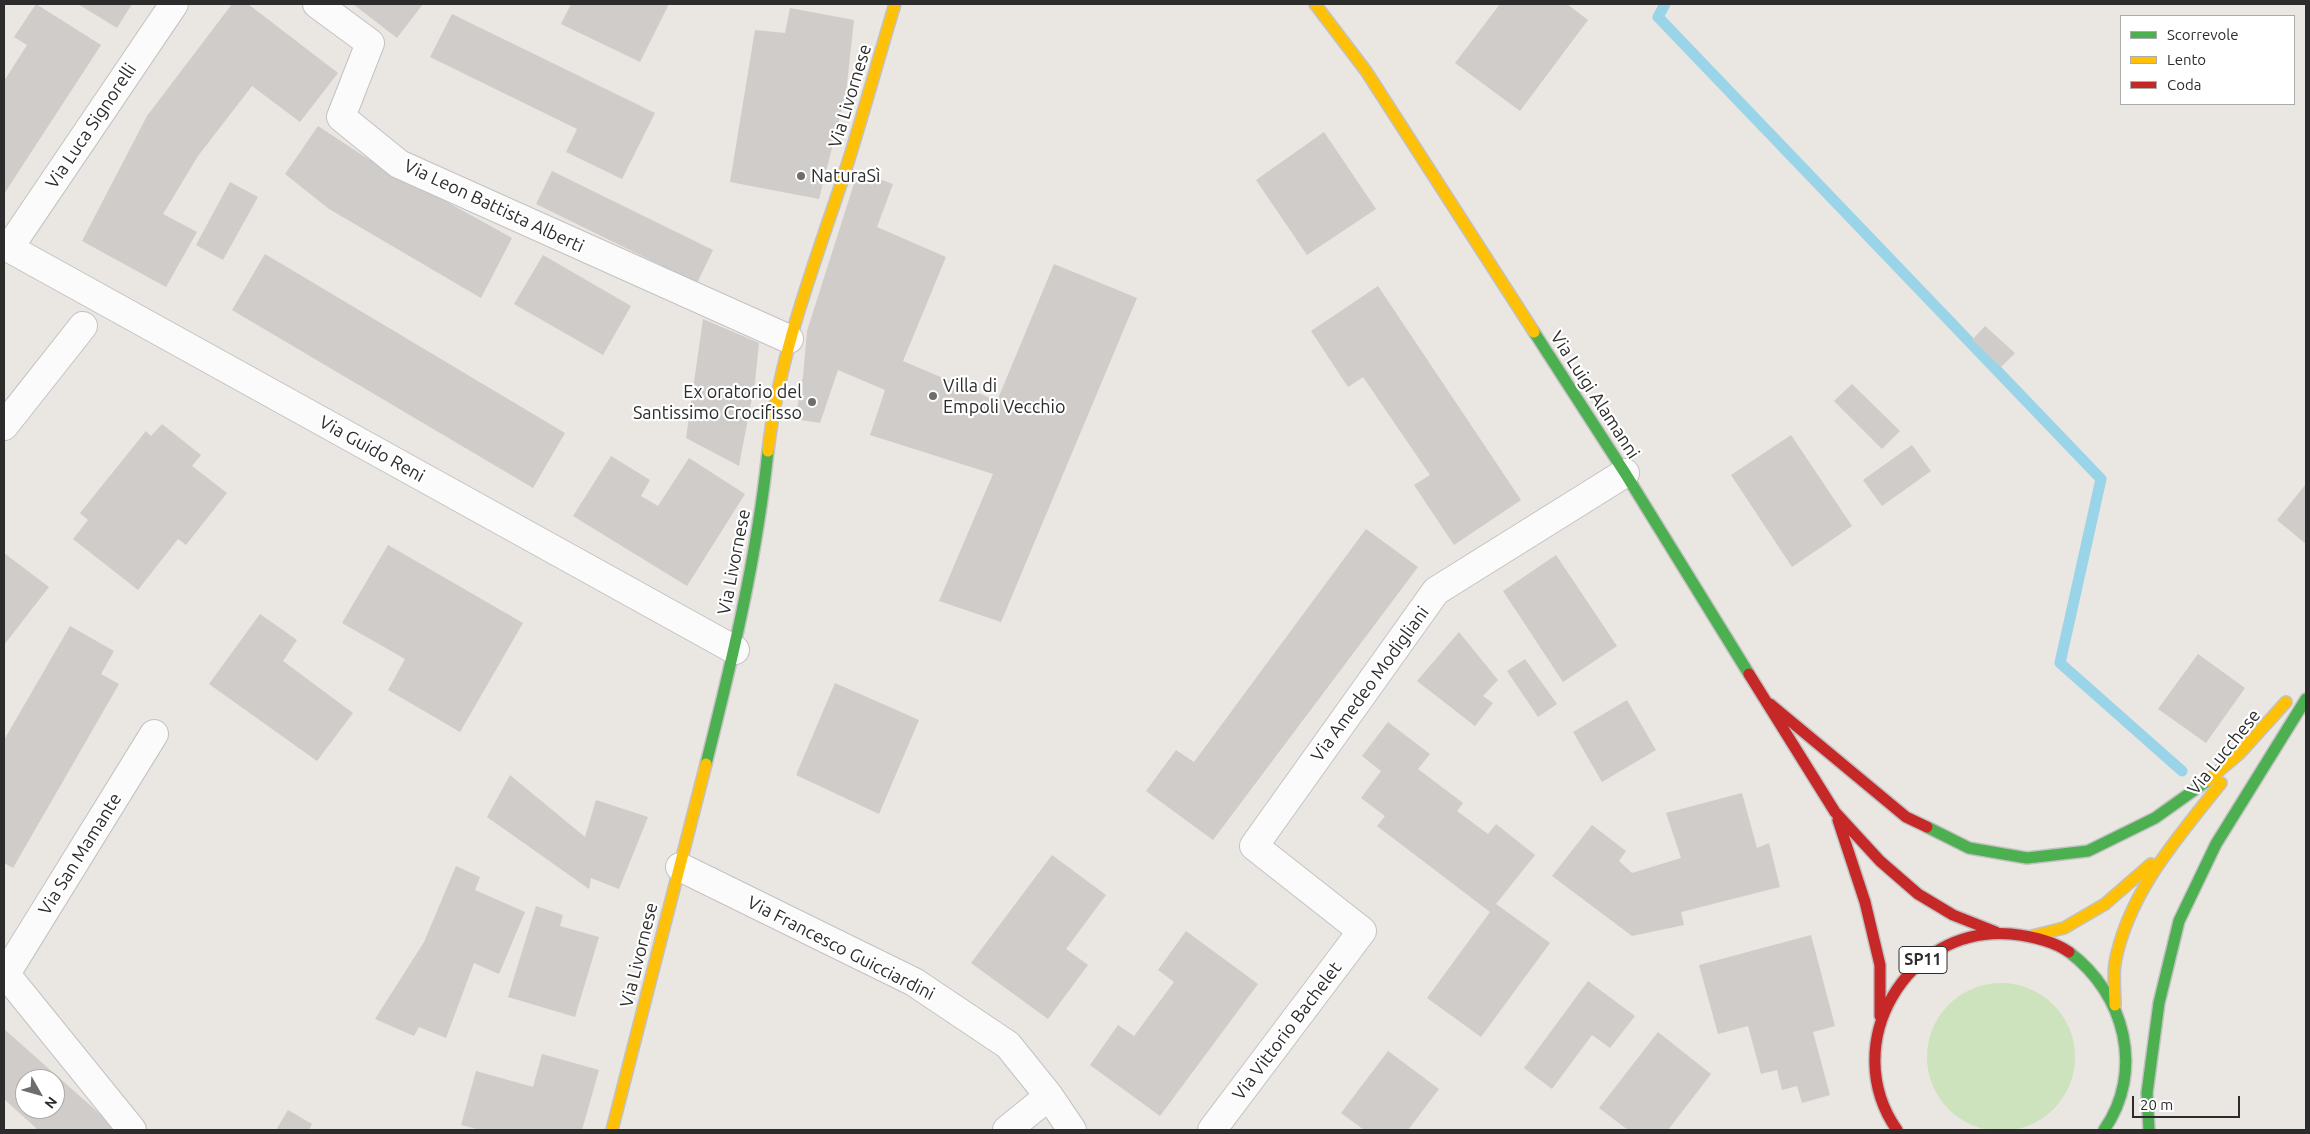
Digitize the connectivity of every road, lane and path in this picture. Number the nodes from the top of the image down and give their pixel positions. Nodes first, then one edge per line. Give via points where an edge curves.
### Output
1 (174, 4) edge
2 (316, 4) edge
3 (895, 4) edge
4 (1315, 4) edge
5 (9, 248) joint
6 (83, 326) dead end
7 (789, 339) junction
8 (4, 426) edge
9 (1625, 473) junction
10 (736, 650) junction
11 (2306, 699) edge
12 (1766, 700) junction
13 (154, 734) dead end
14 (1835, 812) junction
15 (2169, 848) junction
16 (680, 867) junction
17 (1362, 932) joint
18 (1996, 932) junction
19 (2032, 936) junction
20 (4, 975) edge
21 (2115, 1006) junction
22 (1880, 1021) junction
23 (1049, 1096) junction
24 (2106, 1129) edge
25 (132, 1130) edge
26 (612, 1130) edge
27 (1007, 1130) edge
28 (1072, 1130) edge
29 (1212, 1130) edge
30 (1897, 1130) edge
31 (2149, 1130) edge

1 - 5 street, Via Luca Signorelli
2 - 7 street, Via Leon Battista Alberti via 370,44 341,116 399,164
3 - 7 main road, Via Livornese via 846,168
4 - 9 main road, Via Luigi Alamanni via 1366,71
5 - 10 street, Via Guido Reni
6 - 8 street
7 - 10 main road, Via Livornese via 772,419 762,509
9 - 12 main road, Via Luigi Alamanni
9 - 17 street, Via Amedeo Modigliani via 1436,592 1254,846
10 - 16 main road, Via Livornese
11 - 31 main road via 2216,844 2179,921 2159,1003 2148,1094
12 - 14 main road, Via Luigi Alamanni
12 - 15 main road, Via Lucchese / SP11 via 1906,817 1969,848 2027,858 2088,851 2155,818 2210,780 2239,754 2289,699
13 - 20 street, Via San Mamante
14 - 18 main road, Via Luigi Alamanni via 1880,861 1918,894 1953,915
14 - 22 main road, Via Luigi Alamanni via 1865,902 1880,965
15 - 19 main road, Via Lucchese / SP11 via 2104,904 2064,928
15 - 21 main road, Via Lucchese / SP11 via 2133,909 2120,941 2115,965
16 - 23 street, Via Francesco Guicciardini via 914,982 1008,1045
16 - 26 main road, Via Livornese
17 - 29 street, Via Vittorio Bachelet
18 - 19 main road, Via Lucchese / SP11
18 - 22 main road, Via Lucchese / SP11 via 1966,937 1931,954 1913,968 1893,993
19 - 21 main road, Via Lucchese / SP11 via 2074,956 2095,974
20 - 25 street, Via San Mamante
21 - 24 main road, Via Lucchese / SP11 via 2125,1036 2127,1067 2120,1098
22 - 30 main road, Via Lucchese / SP11 via 1874,1056 1878,1090
23 - 27 street
23 - 28 street, Via Francesco Guicciardini

